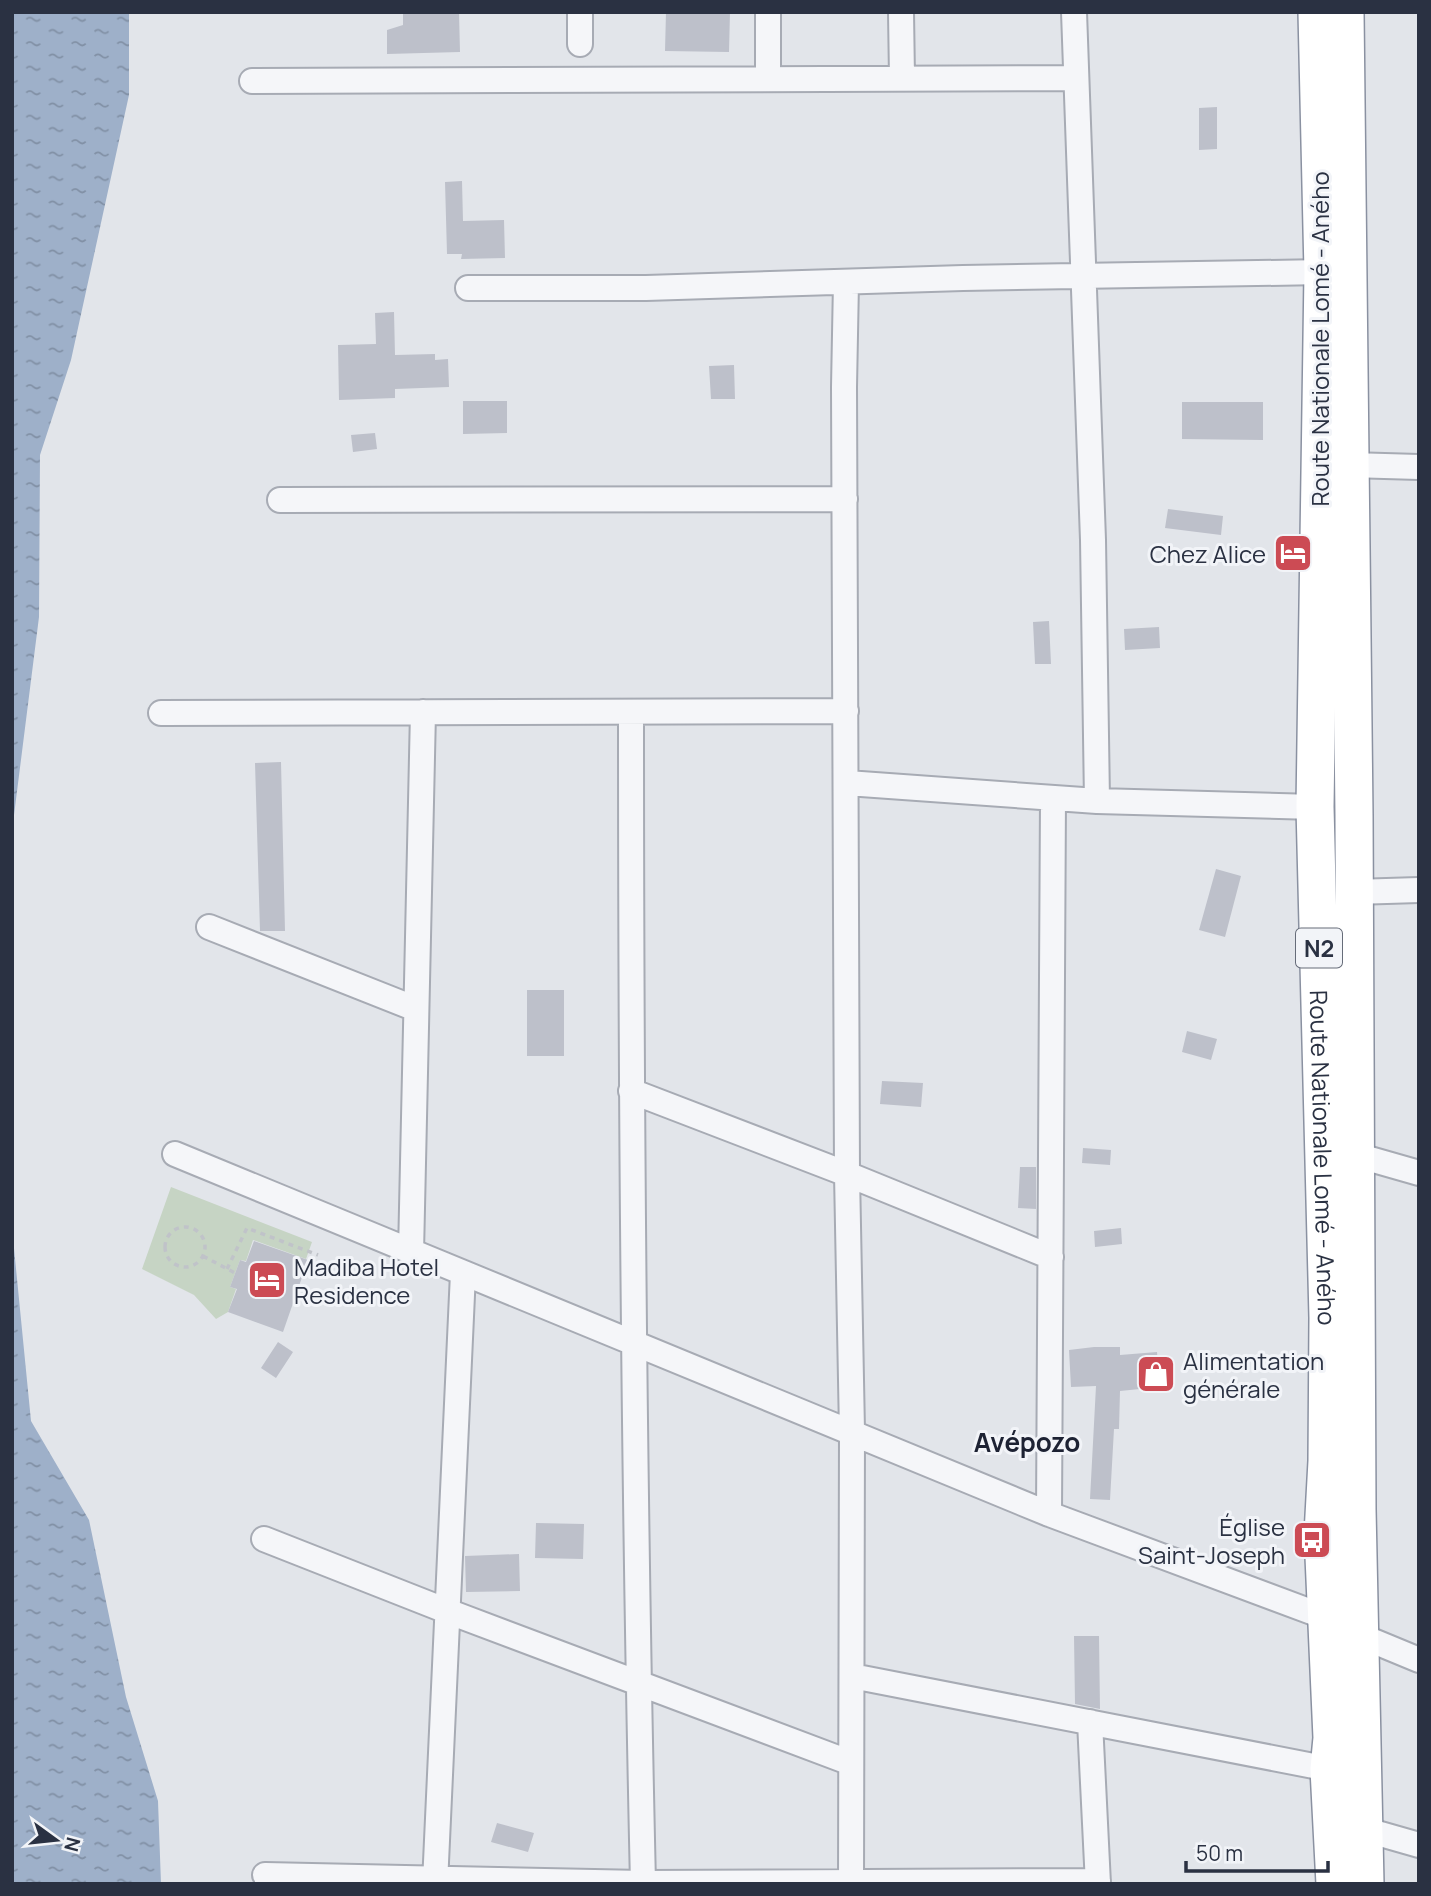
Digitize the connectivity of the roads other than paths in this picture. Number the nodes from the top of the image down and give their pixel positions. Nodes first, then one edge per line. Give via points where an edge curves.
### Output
1 (580, 12) edge
2 (768, 12) edge
3 (901, 12) edge
4 (1074, 12) edge
5 (1317, 12) edge
6 (1345, 12) edge
7 (580, 44) dead end
8 (768, 78) junction
9 (902, 78) junction
10 (1075, 78) junction
11 (252, 81) dead end
12 (1323, 272) junction
13 (1084, 276) junction
14 (846, 282) junction
15 (468, 288) dead end
16 (1350, 465) junction
17 (1419, 467) edge
18 (845, 499) junction
19 (280, 500) dead end
20 (846, 711) junction
21 (423, 712) junction
22 (631, 712) junction
23 (161, 713) dead end
24 (847, 783) junction
25 (1053, 798) junction
26 (1097, 801) junction
27 (1315, 807) junction
28 (1419, 890) edge
29 (1354, 892) junction
30 (209, 927) dead end
31 (416, 1009) junction
32 (631, 1091) junction
33 (175, 1154) dead end
34 (1356, 1155) junction
35 (1419, 1173) edge
36 (847, 1174) junction
37 (411, 1253) junction
38 (1051, 1257) junction
39 (463, 1273) junction
40 (635, 1343) junction
41 (852, 1431) junction
42 (1049, 1514) junction
43 (264, 1539) dead end
44 (447, 1611) junction
45 (1325, 1617) junction
46 (1361, 1636) junction
47 (1419, 1660) edge
48 (852, 1676) junction
49 (637, 1682) junction
50 (1090, 1722) junction
51 (851, 1763) junction
52 (1329, 1769) junction
53 (1363, 1829) junction
54 (1419, 1845) edge
55 (265, 1875) dead end
56 (435, 1881) edge
57 (1098, 1882) edge
58 (643, 1883) edge
59 (851, 1883) edge
60 (1335, 1884) edge
61 (1366, 1884) edge

1 - 7 street
2 - 8 street
3 - 9 street
4 - 10 street
5 - 12 highway, Route Nationale Lomé - Aného / N2
6 - 16 highway, Route Nationale Lomé - Aného / N2
8 - 9 street
8 - 11 street
9 - 10 street
10 - 13 street
12 - 13 street
12 - 27 highway, Route Nationale Lomé - Aného / N2
13 - 14 street
13 - 26 street
14 - 15 street
14 - 18 street
16 - 17 street
16 - 29 highway, Route Nationale Lomé - Aného / N2
18 - 19 street
18 - 20 street
20 - 22 street
20 - 24 street
21 - 22 street
21 - 23 street
21 - 31 street
22 - 32 street
24 - 25 street
24 - 36 street
25 - 26 street
25 - 38 street
26 - 27 street
27 - 45 highway, Route Nationale Lomé - Aného / N2 via 1328,1318
28 - 29 street
29 - 34 highway, Route Nationale Lomé - Aného / N2
30 - 31 street
31 - 37 street
32 - 36 street
32 - 40 street
33 - 37 street
34 - 35 street
34 - 46 highway, Route Nationale Lomé - Aného / N2
36 - 38 street
36 - 41 street
37 - 39 street
38 - 42 street
39 - 40 street
39 - 44 street
40 - 41 street
40 - 49 street
41 - 42 street
41 - 48 street
42 - 45 street
43 - 44 street
44 - 49 street
44 - 56 street
45 - 46 street
45 - 52 highway, Route Nationale Lomé - Aného / N2 via 1332,1738
46 - 47 street
46 - 53 highway, Route Nationale Lomé - Aného / N2
48 - 50 street
48 - 51 street
49 - 51 street
49 - 58 street
50 - 52 street
50 - 57 street
51 - 59 street
52 - 60 highway, Route Nationale Lomé - Aného / N2
53 - 54 street
53 - 61 highway, Route Nationale Lomé - Aného / N2
55 - 56 street
56 - 58 street
57 - 59 street
58 - 59 street

